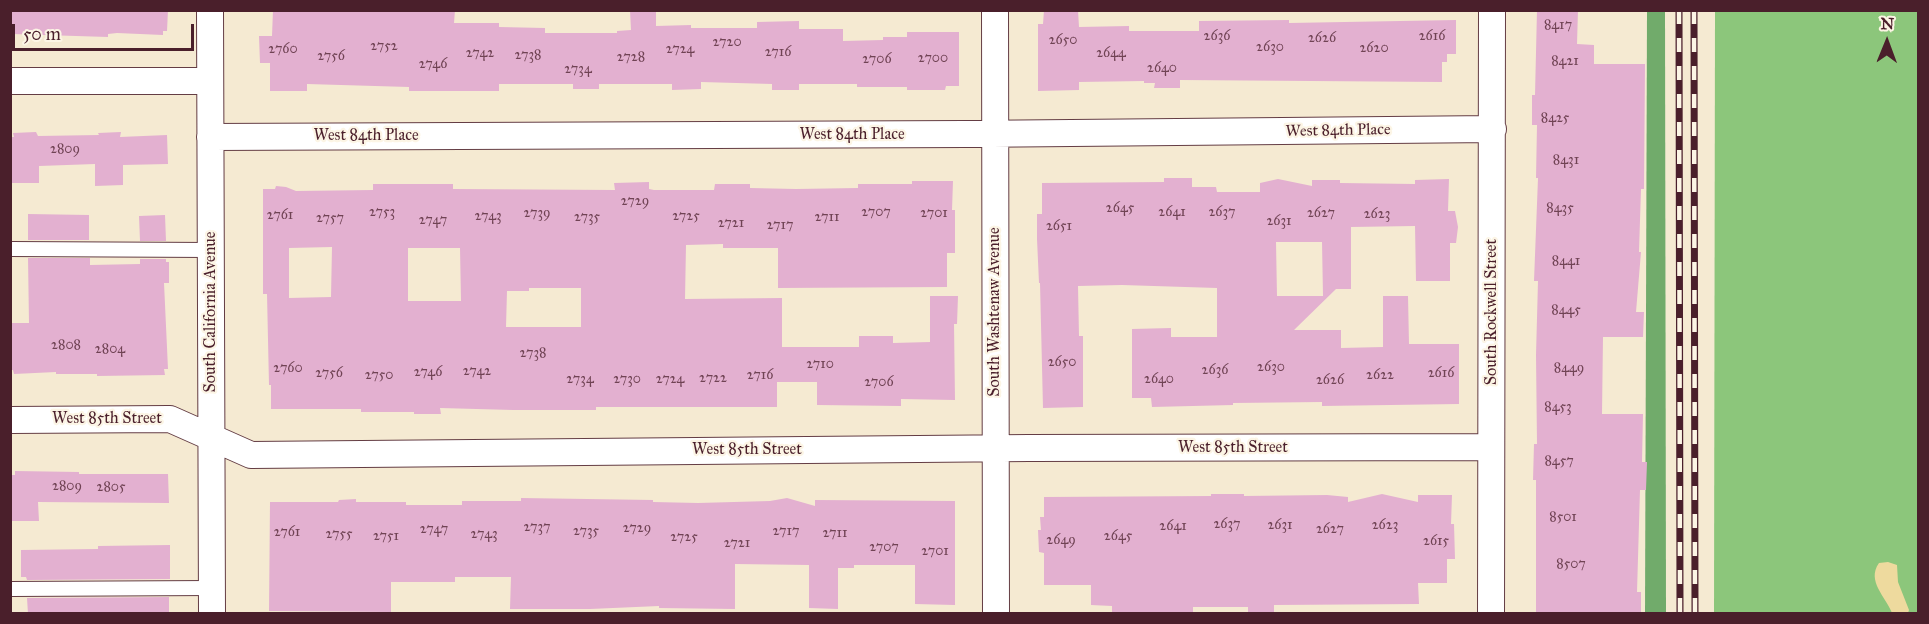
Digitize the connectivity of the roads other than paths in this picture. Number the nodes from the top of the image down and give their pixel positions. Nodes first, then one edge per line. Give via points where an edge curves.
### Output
1 (210, 10) edge
2 (995, 10) edge
3 (1492, 10) edge
4 (10, 81) edge
5 (210, 81) junction
6 (1493, 129) junction
7 (995, 134) junction
8 (210, 137) junction
9 (10, 249) edge
10 (211, 250) junction
11 (10, 420) edge
12 (211, 436) junction
13 (1491, 447) junction
14 (996, 448) junction
15 (10, 589) edge
16 (212, 601) edge
17 (996, 614) edge
18 (1491, 614) edge

1 - 5 street, South California Avenue
2 - 7 street, South Washtenaw Avenue
3 - 6 street, South Rockwell Street
4 - 5 street
5 - 8 street, South California Avenue
6 - 7 street, West 84th Place
6 - 13 street, South Rockwell Street
7 - 8 street, West 84th Place
7 - 14 street, South Washtenaw Avenue
8 - 10 street, South California Avenue
9 - 10 lane
10 - 12 street, South California Avenue
11 - 12 street, West 85th Street via 170,419
12 - 14 street, West 85th Street via 251,454
12 - 16 street, South California Avenue
13 - 14 street, West 85th Street
13 - 18 street, South Rockwell Street
14 - 17 street, South Washtenaw Avenue
15 - 16 lane

